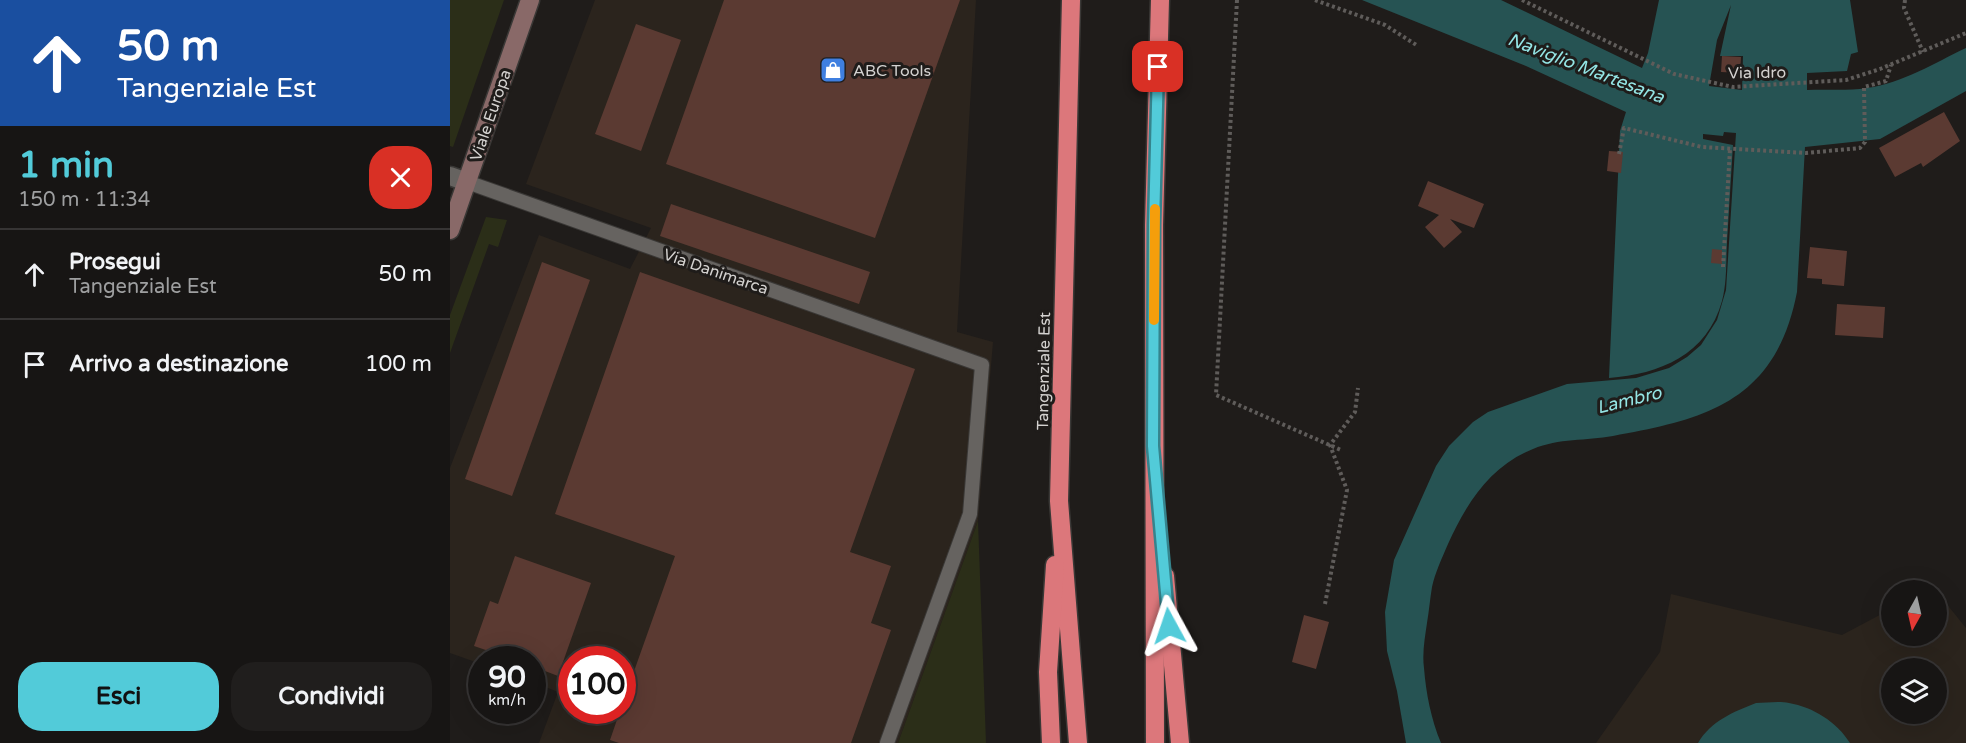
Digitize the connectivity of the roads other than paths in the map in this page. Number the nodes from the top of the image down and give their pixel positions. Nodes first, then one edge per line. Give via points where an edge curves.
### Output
1 (530, 0) edge
2 (1071, 0) edge
3 (1160, 0) edge
4 (458, 179) edge
5 (450, 230) edge
6 (1153, 446) junction
7 (1059, 501) junction
8 (1167, 602) junction
9 (887, 743) edge
10 (1051, 743) edge
11 (1078, 743) edge
12 (1155, 743) edge
13 (1174, 743) edge
14 (1180, 743) edge

1 - 4 street, Viale Europa
2 - 7 highway, Tangenziale Est
3 - 6 highway
4 - 5 street, Viale Europa
4 - 9 lane, Via Danimarca via 982,365 970,514
6 - 8 highway
6 - 12 highway
7 - 10 highway via 1048,672
7 - 11 highway, Tangenziale Est
8 - 13 highway
8 - 14 highway

